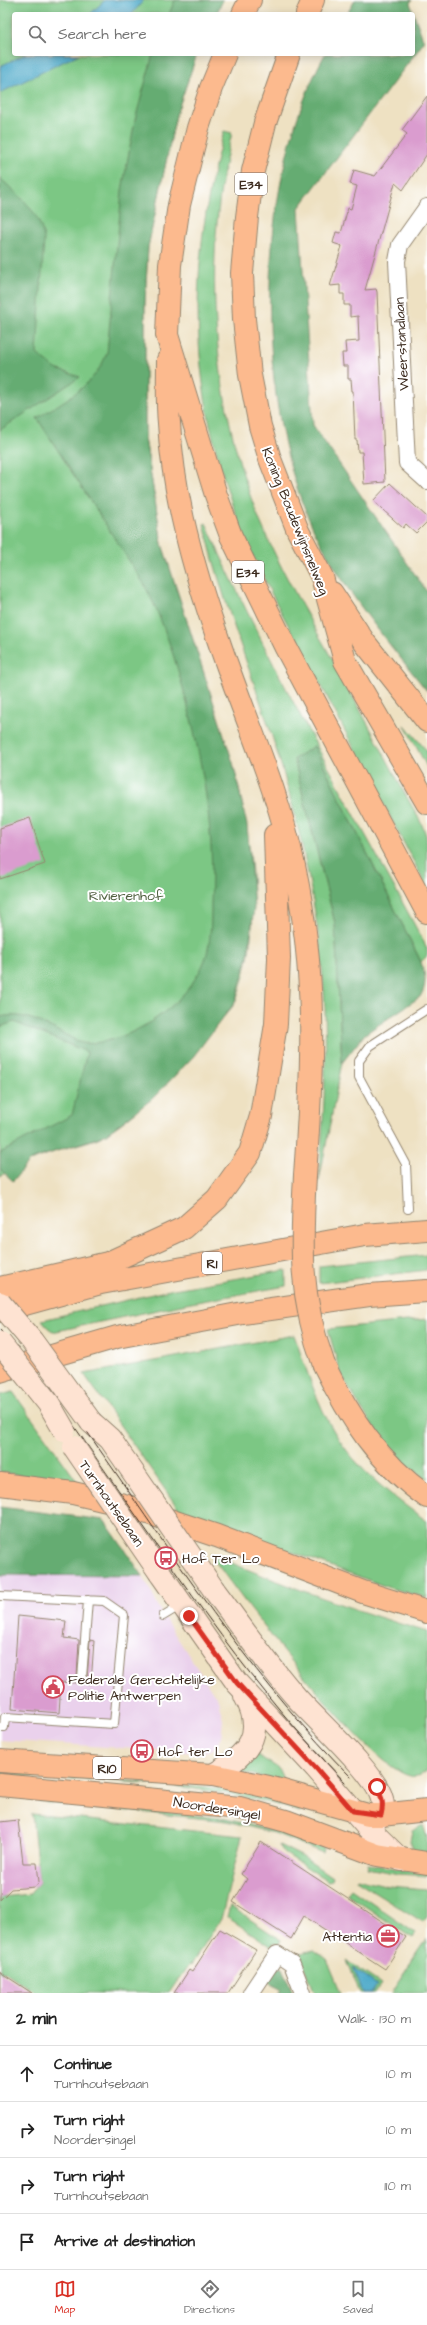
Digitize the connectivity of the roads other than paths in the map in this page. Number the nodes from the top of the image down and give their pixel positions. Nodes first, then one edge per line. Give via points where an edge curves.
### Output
1 (250, 0) edge
2 (313, 0) edge
3 (244, 12) edge
4 (308, 12) edge
5 (224, 56) edge
6 (289, 56) edge
7 (427, 207) edge
8 (167, 335) junction
9 (427, 481) edge
10 (322, 577) junction
11 (427, 721) edge
12 (261, 759) junction
13 (427, 803) edge
14 (427, 912) edge
15 (427, 1009) edge
16 (408, 1209) dead end
17 (427, 1230) edge
18 (0, 1288) edge
19 (427, 1291) edge
20 (0, 1303) edge
21 (0, 1312) edge
22 (0, 1343) edge
23 (0, 1371) edge
24 (0, 1484) edge
25 (427, 1497) edge
26 (0, 1596) edge
27 (88, 1600) junction
28 (182, 1604) junction
29 (427, 1612) edge
30 (163, 1616) dead end
31 (82, 1678) dead end
32 (237, 1683) junction
33 (0, 1727) edge
34 (0, 1761) edge
35 (213, 1775) junction
36 (0, 1785) edge
37 (427, 1810) edge
38 (367, 1818) junction
39 (340, 1842) junction
40 (401, 1860) junction
41 (427, 1863) edge
42 (251, 1993) edge
43 (303, 1993) edge

1 - 3 main road
2 - 4 main road
5 - 8 main road, E34 via 198,128 180,204 170,265
6 - 10 main road, Koning Boudewijnsnelweg / E34 via 265,123 253,171 242,273 244,319 250,375 260,426 298,531
7 - 9 street, Weerstandlaan via 400,245 398,261 407,463
8 - 12 main road via 169,424 177,488 192,554 217,638
8 - 14 main road, E34 via 231,536 282,640
10 - 11 main road via 365,643
10 - 13 main road, Koning Boudewijnsnelweg / E34 via 345,661
12 - 18 main road via 277,844 279,958 276,1024 271,1058 261,1116 250,1153 217,1199 184,1228 108,1263
12 - 25 main road, bridge via 280,812 294,865 307,939 313,1039 304,1175 303,1277 313,1334 324,1365 352,1420 371,1445 409,1484
15 - 16 lane via 370,1046 363,1053 358,1069 361,1084 406,1164
17 - 21 main road, R1 via 365,1235 101,1283
19 - 23 main road via 369,1295 235,1315 117,1337
20 - 38 main road, bridge via 32,1341 91,1422 110,1439 214,1590 295,1696 360,1765 377,1787 383,1808
22 - 28 main road, Turnhoutsebaan, bridge via 49,1404 69,1438
24 - 29 main road via 72,1493 124,1505 217,1536 363,1592
26 - 27 lane
27 - 31 lane
27 - 33 lane via 104,1601 124,1615 114,1724 5,1717 4,1727
28 - 30 lane
28 - 32 main road, Turnhoutsebaan
32 - 35 main road via 252,1710 256,1730 241,1756
32 - 38 main road, Turnhoutsebaan via 316,1768
34 - 35 main road, Noordersingel / R10
35 - 38 main road, Noordersingel / R10 via 269,1787
36 - 39 main road, Noordersingel / R10 via 240,1808 286,1821
37 - 38 main road, Noordersingel / R10
38 - 39 main road
38 - 40 main road, Turnhoutsebaan
39 - 40 main road, Noordersingel / R10
40 - 41 main road, Noordersingel / R10
42 - 43 street via 277,1954 292,1964

